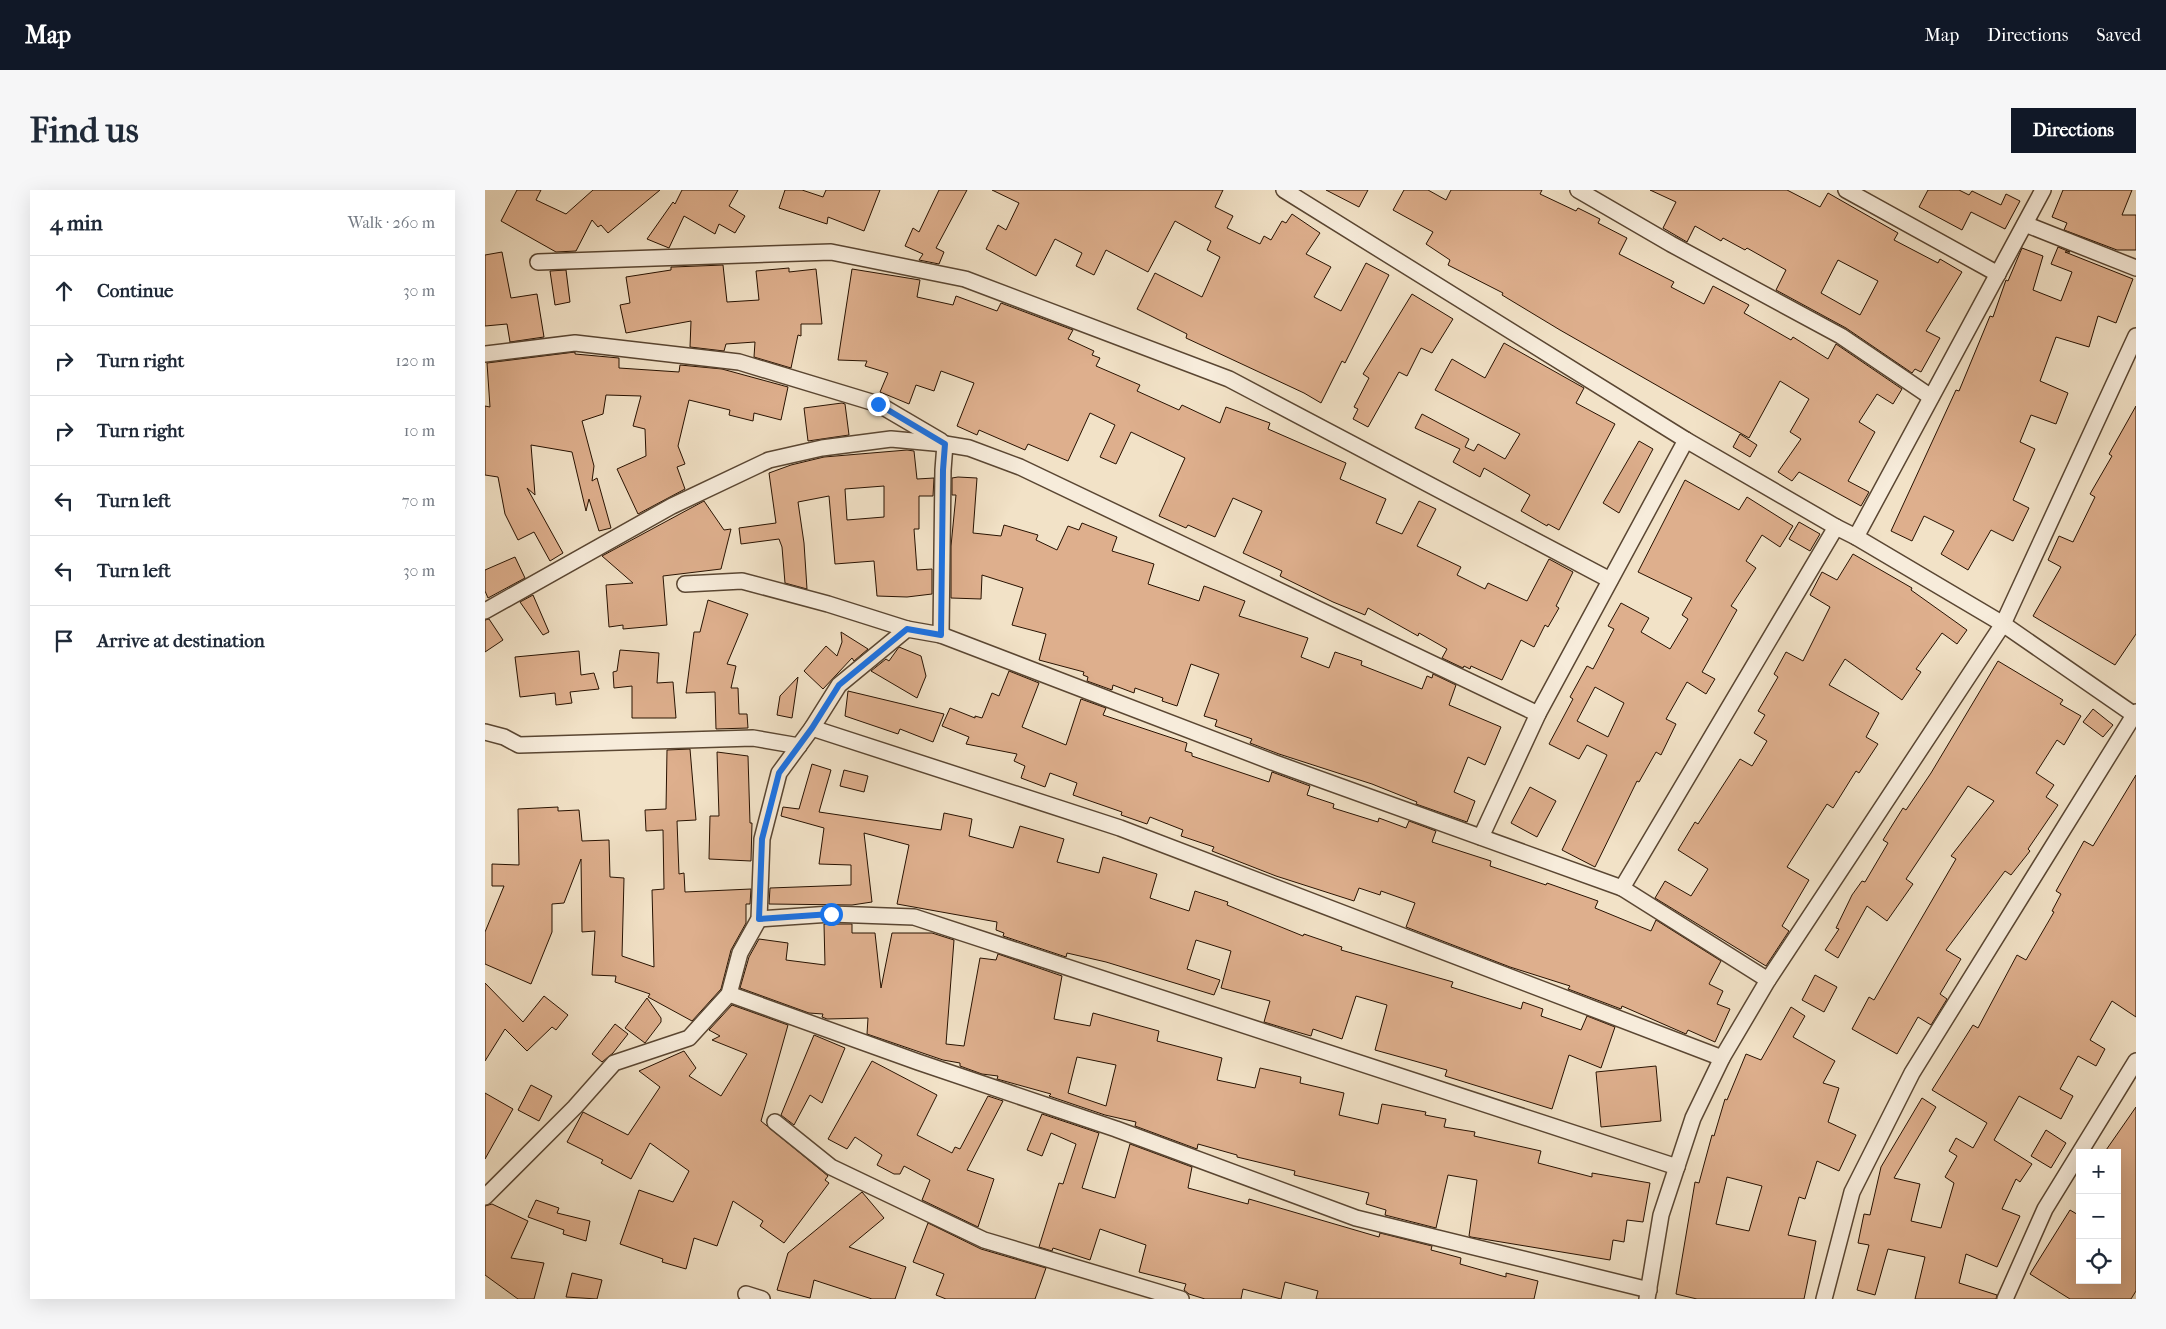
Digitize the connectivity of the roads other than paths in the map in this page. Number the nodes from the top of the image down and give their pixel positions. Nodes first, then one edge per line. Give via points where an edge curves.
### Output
1 (1284, 190) edge
2 (1578, 190) edge
3 (1846, 190) edge
4 (2043, 190) edge
5 (2025, 224) junction
6 (538, 262) dead end
7 (2136, 268) edge
8 (1998, 274) junction
9 (2136, 336) edge
10 (485, 354) edge
11 (1931, 397) junction
12 (1686, 440) junction
13 (945, 444) junction
14 (1836, 527) junction
15 (1856, 537) junction
16 (1611, 580) junction
17 (685, 584) dead end
18 (485, 611) edge
19 (2003, 624) junction
20 (907, 629) junction
21 (941, 635) junction
22 (1539, 714) junction
23 (2135, 714) edge
24 (812, 728) junction
25 (485, 732) edge
26 (799, 746) junction
27 (1481, 837) junction
28 (1622, 888) junction
29 (759, 919) junction
30 (1768, 980) junction
31 (729, 994) junction
32 (1722, 1058) junction
33 (2136, 1061) edge
34 (775, 1122) dead end
35 (1677, 1167) junction
36 (485, 1197) edge
37 (746, 1294) dead end
38 (1648, 1295) edge
39 (762, 1299) edge
40 (1181, 1299) edge
41 (1824, 1299) edge
42 (2005, 1299) edge

1 - 12 street
2 - 11 street via 1841,336
3 - 8 street
4 - 5 street
5 - 7 street
5 - 8 street
6 - 16 street via 831,252 965,279 1229,379
8 - 11 street
9 - 19 street
10 - 13 street via 575,343 739,362 878,404
11 - 15 street
12 - 14 street
12 - 16 street
13 - 18 street via 891,439 822,448 769,460 672,506
13 - 21 street
13 - 22 street via 969,448 1020,468
14 - 15 street
14 - 28 street
15 - 19 street
16 - 22 street
17 - 20 street via 742,581
19 - 23 street
19 - 30 street
20 - 21 street
20 - 24 street via 839,685
21 - 27 street
22 - 27 street
23 - 41 street via 1912,1073 1852,1192
24 - 26 street
24 - 32 street via 1120,828
25 - 26 street via 519,745 753,738
26 - 29 street via 779,773 762,839
27 - 28 street
28 - 30 street
29 - 31 street via 741,953
29 - 35 street via 831,914 914,917
30 - 32 street
31 - 36 street via 689,1038 614,1063
31 - 38 street via 1116,1129 1356,1218
32 - 35 street via 1693,1118
33 - 42 street via 2045,1209
34 - 40 street via 831,1167 984,1240
35 - 38 street via 1661,1214
37 - 39 street

